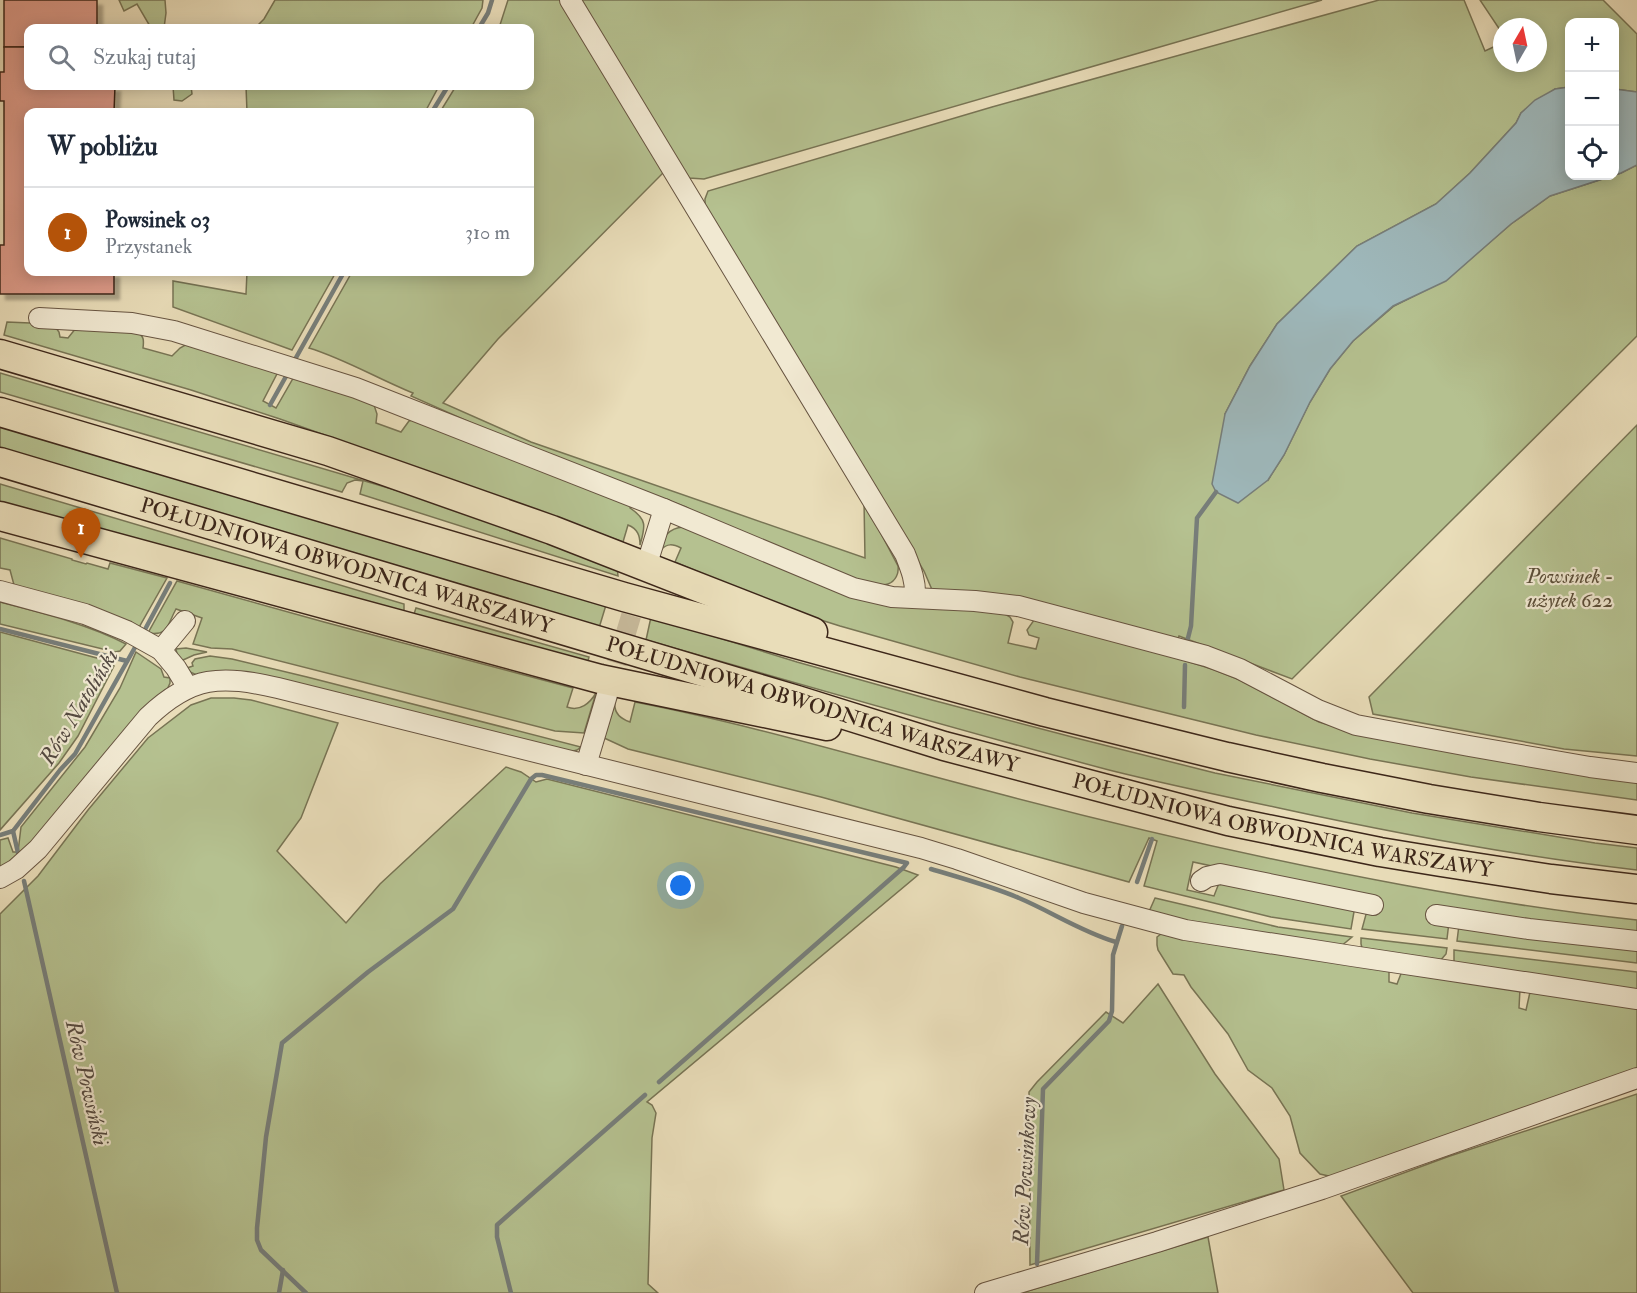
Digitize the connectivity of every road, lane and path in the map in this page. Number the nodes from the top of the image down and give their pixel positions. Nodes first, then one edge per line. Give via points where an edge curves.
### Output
1 (570, 0) edge
2 (39, 318) dead end
3 (0, 354) edge
4 (0, 412) edge
5 (0, 462) edge
6 (664, 509) junction
7 (3, 518) edge
8 (650, 554) tunnel mouth
9 (0, 591) edge
10 (915, 598) junction
11 (185, 621) dead end
12 (156, 647) junction
13 (943, 684) junction
14 (188, 688) junction
15 (607, 695) tunnel mouth
16 (944, 746) junction
17 (586, 765) junction
18 (1637, 774) edge
19 (1637, 830) edge
20 (0, 878) edge
21 (1201, 881) dead end
22 (1637, 889) edge
23 (1373, 905) dead end
24 (1436, 915) dead end
25 (1637, 941) edge
26 (1637, 999) edge
27 (1637, 1078) edge
28 (985, 1293) edge

1 - 10 street via 905,554 914,575
2 - 6 street via 132,323 174,330 356,388
3 - 13 highway via 328,452 552,530
4 - 13 highway via 624,597
5 - 16 highway, POŁUDNIOWA OBWODNICA WARSZAWY
6 - 8 street
6 - 10 street via 853,588
7 - 16 highway via 600,680 849,731
9 - 12 street via 85,614
10 - 18 street via 1018,606 1206,656 1240,669 1318,711 1356,725
11 - 12 street
12 - 14 street
13 - 19 highway via 1322,778 1429,799
14 - 17 street via 216,680 251,681
14 - 20 street via 148,717 38,849
15 - 17 street
16 - 22 highway, POŁUDNIOWA OBWODNICA WARSZAWY via 1228,821 1401,855
17 - 26 street via 921,848 1084,903 1185,930
21 - 23 street via 1220,874
24 - 25 street
27 - 28 street via 1322,1190

